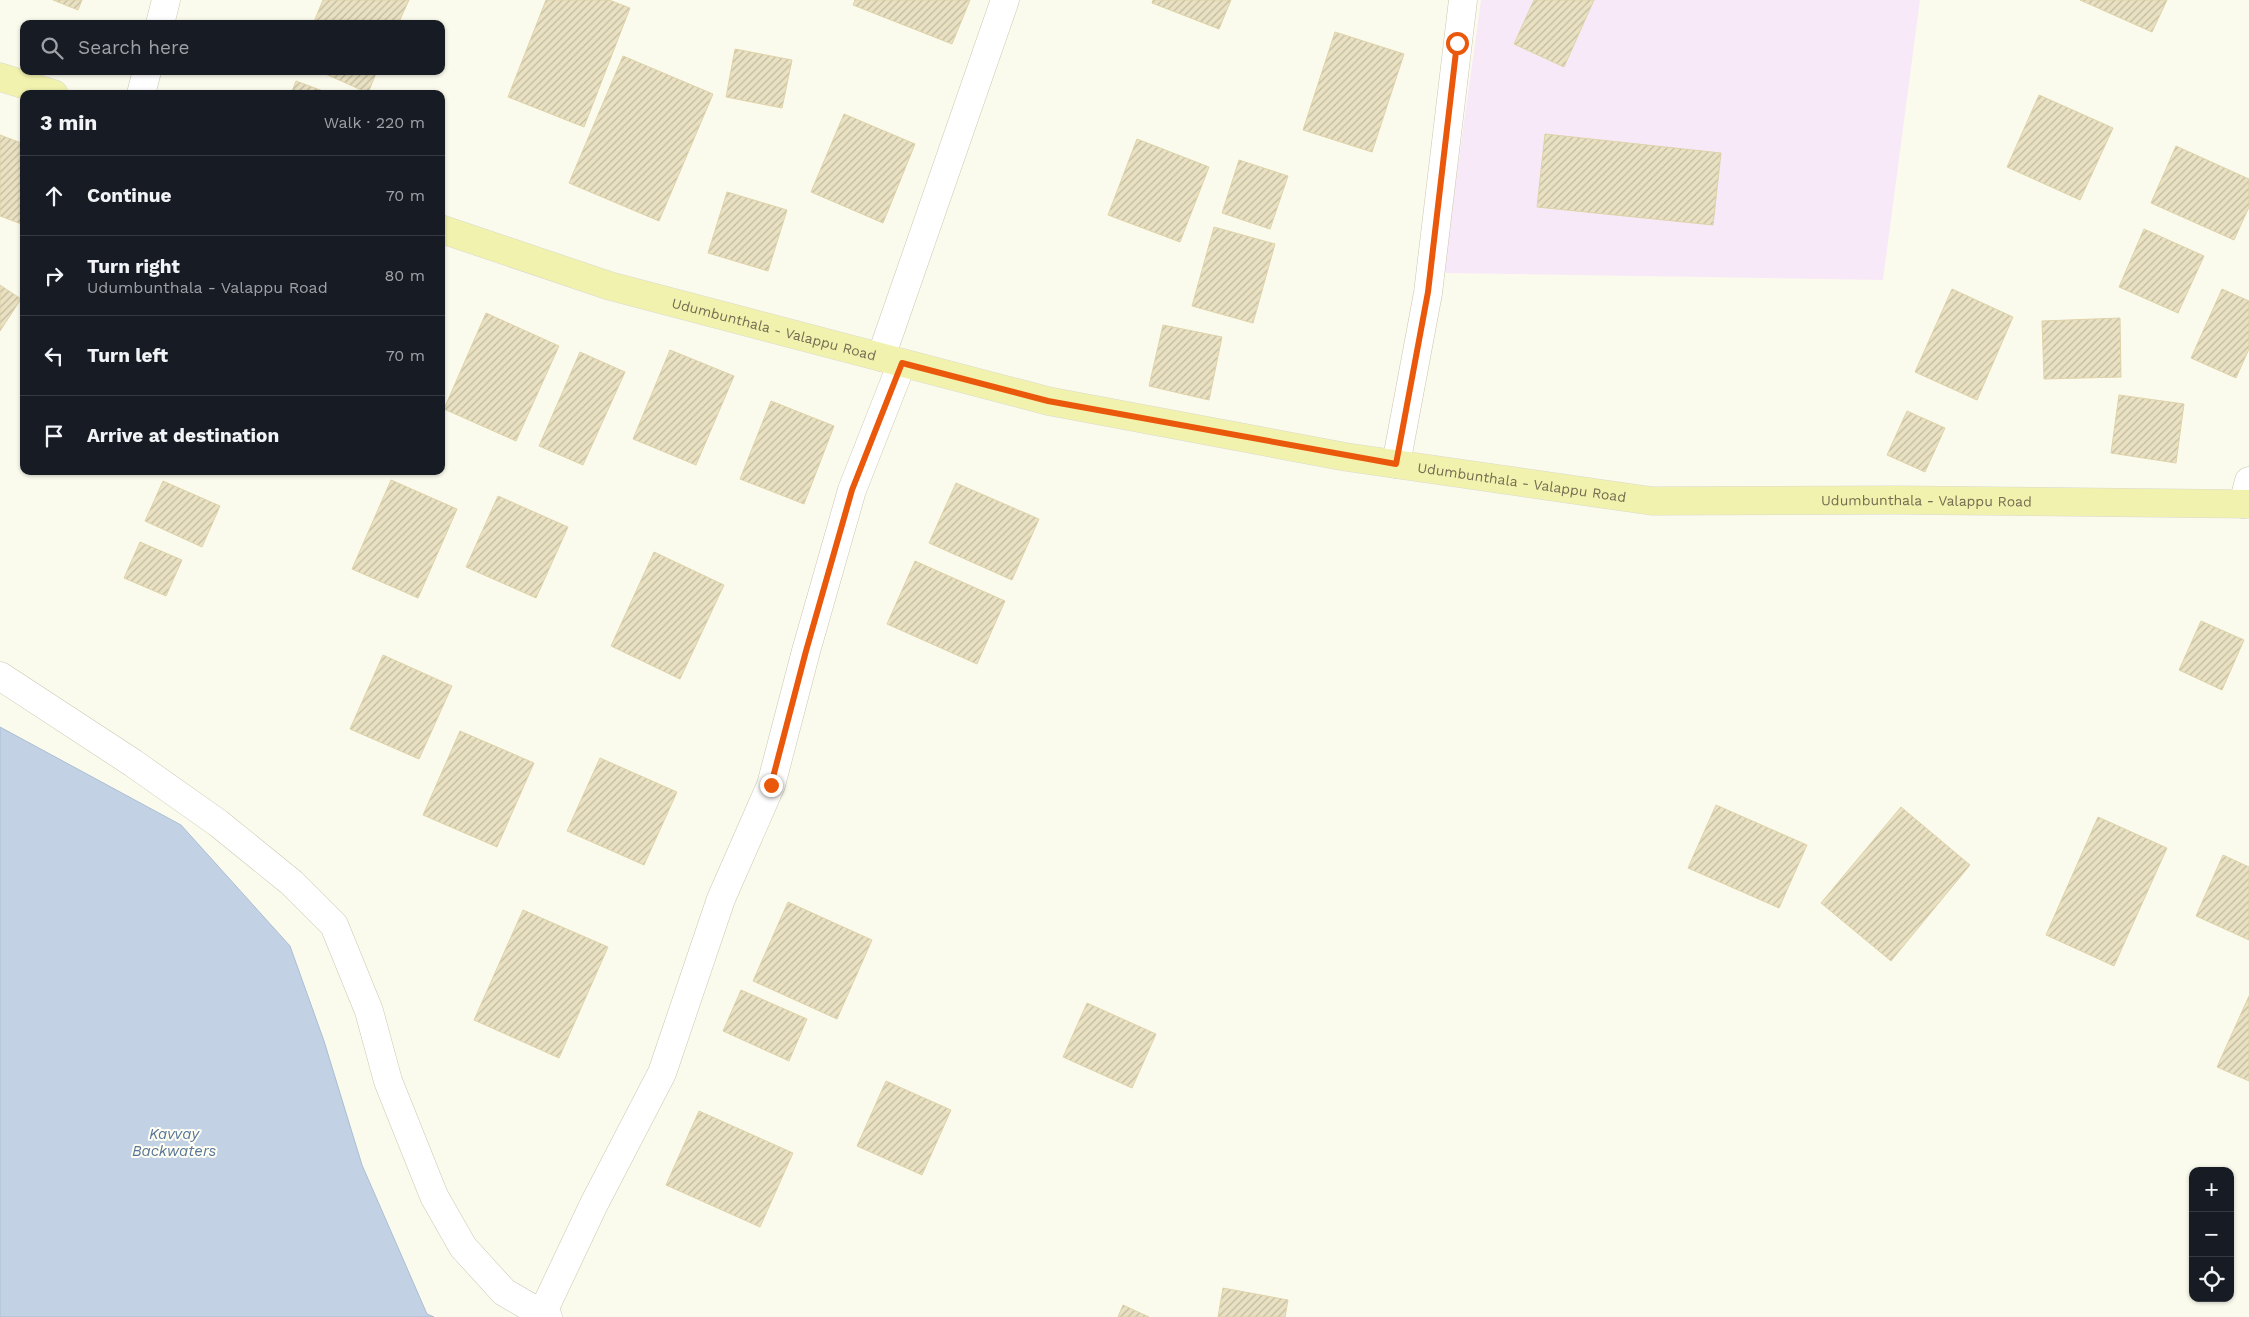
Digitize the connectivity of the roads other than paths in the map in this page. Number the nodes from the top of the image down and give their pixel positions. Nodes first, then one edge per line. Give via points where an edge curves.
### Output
1 (166, 0) edge
2 (1005, 0) edge
3 (1463, 0) edge
4 (161, 20) edge
5 (146, 75) edge
6 (0, 77) edge
7 (41, 90) edge
8 (142, 90) edge
9 (445, 230) edge
10 (891, 360) junction
11 (1396, 464) junction
12 (2247, 496) edge
13 (0, 676) edge
14 (545, 1315) edge

1 - 4 street
2 - 10 street
3 - 11 street via 1428,292
5 - 8 street
6 - 7 main road
9 - 10 main road, Udumbunthala - Valappu Road via 610,286
10 - 11 main road, Udumbunthala - Valappu Road via 1048,401
10 - 14 street via 806,651 771,785 721,899 662,1073 594,1204
11 - 12 main road, Udumbunthala - Valappu Road via 1652,501
13 - 14 street via 134,763 218,823 292,883 334,925 369,1011 388,1081 434,1196 464,1247 504,1292

